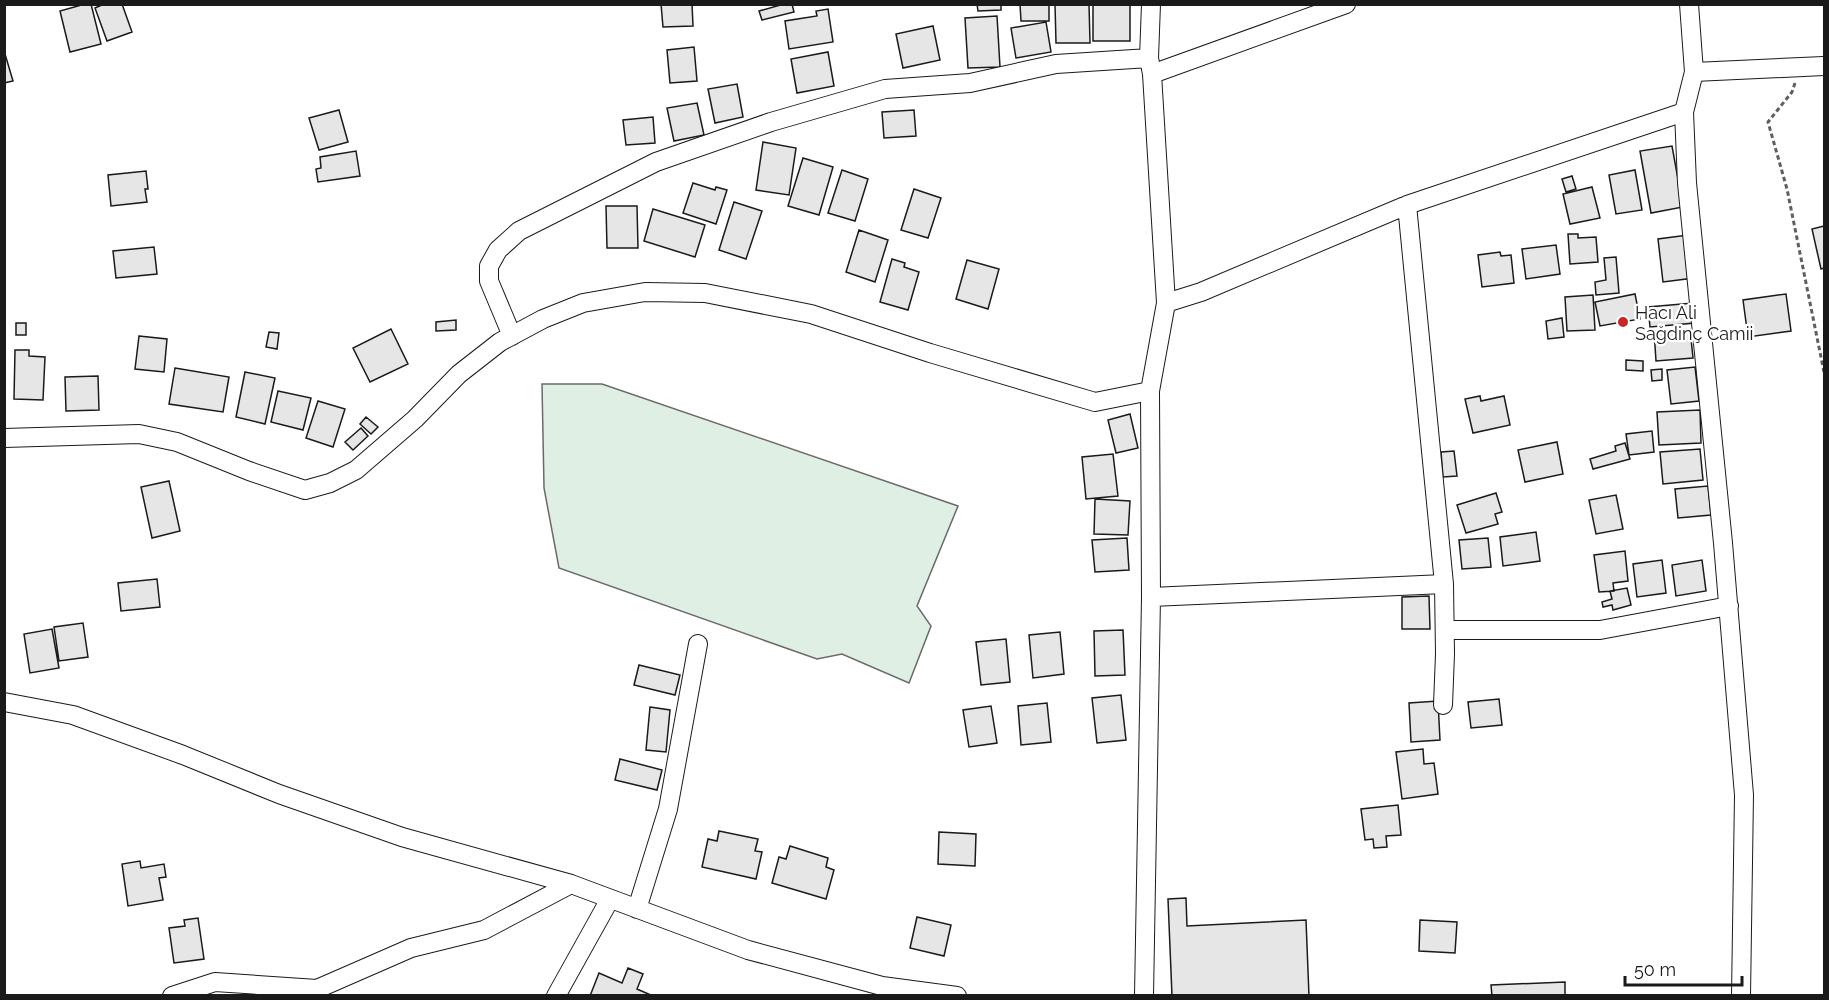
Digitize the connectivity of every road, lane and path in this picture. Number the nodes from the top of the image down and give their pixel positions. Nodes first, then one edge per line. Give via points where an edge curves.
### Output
1 (1151, 4) edge
2 (1346, 4) edge
3 (1689, 4) edge
4 (1151, 66) junction
5 (1824, 66) edge
6 (1694, 72) junction
7 (1792, 92) dead end
8 (1684, 112) junction
9 (1407, 205) junction
10 (1166, 303) junction
11 (512, 336) junction
12 (1824, 372) edge
13 (1150, 391) junction
14 (4, 438) edge
15 (1444, 584) junction
16 (1151, 597) junction
17 (1729, 606) junction
18 (1445, 630) junction
19 (698, 644) dead end
20 (4, 702) edge
21 (1443, 705) dead end
22 (571, 884) junction
23 (610, 899) junction
24 (637, 909) junction
25 (172, 996) edge
26 (556, 996) edge
27 (957, 996) edge
28 (1144, 996) edge
29 (1741, 996) edge

1 - 4 street
2 - 4 street
3 - 6 street
4 - 10 street
4 - 11 street via 1056,64 970,83 885,89 771,122 656,162 519,231 498,250 489,266 489,281
5 - 6 street
6 - 8 street
7 - 12 path via 1768,122 1787,189
8 - 9 street
8 - 17 street via 1687,183
9 - 10 street
9 - 15 street
10 - 13 street
11 - 13 street via 583,303 645,292 705,293 811,314 1095,402
11 - 14 street via 459,374 356,470 304,490 177,442 139,434
13 - 16 street
15 - 16 street
15 - 18 street
16 - 28 street
17 - 18 street via 1600,630
17 - 29 street via 1744,795
18 - 21 street
19 - 24 street via 668,809
20 - 22 street via 73,715 402,837
22 - 23 street
22 - 25 street via 484,930 411,948 317,989 216,982
23 - 24 street
23 - 26 street
24 - 27 street via 759,953 882,986

